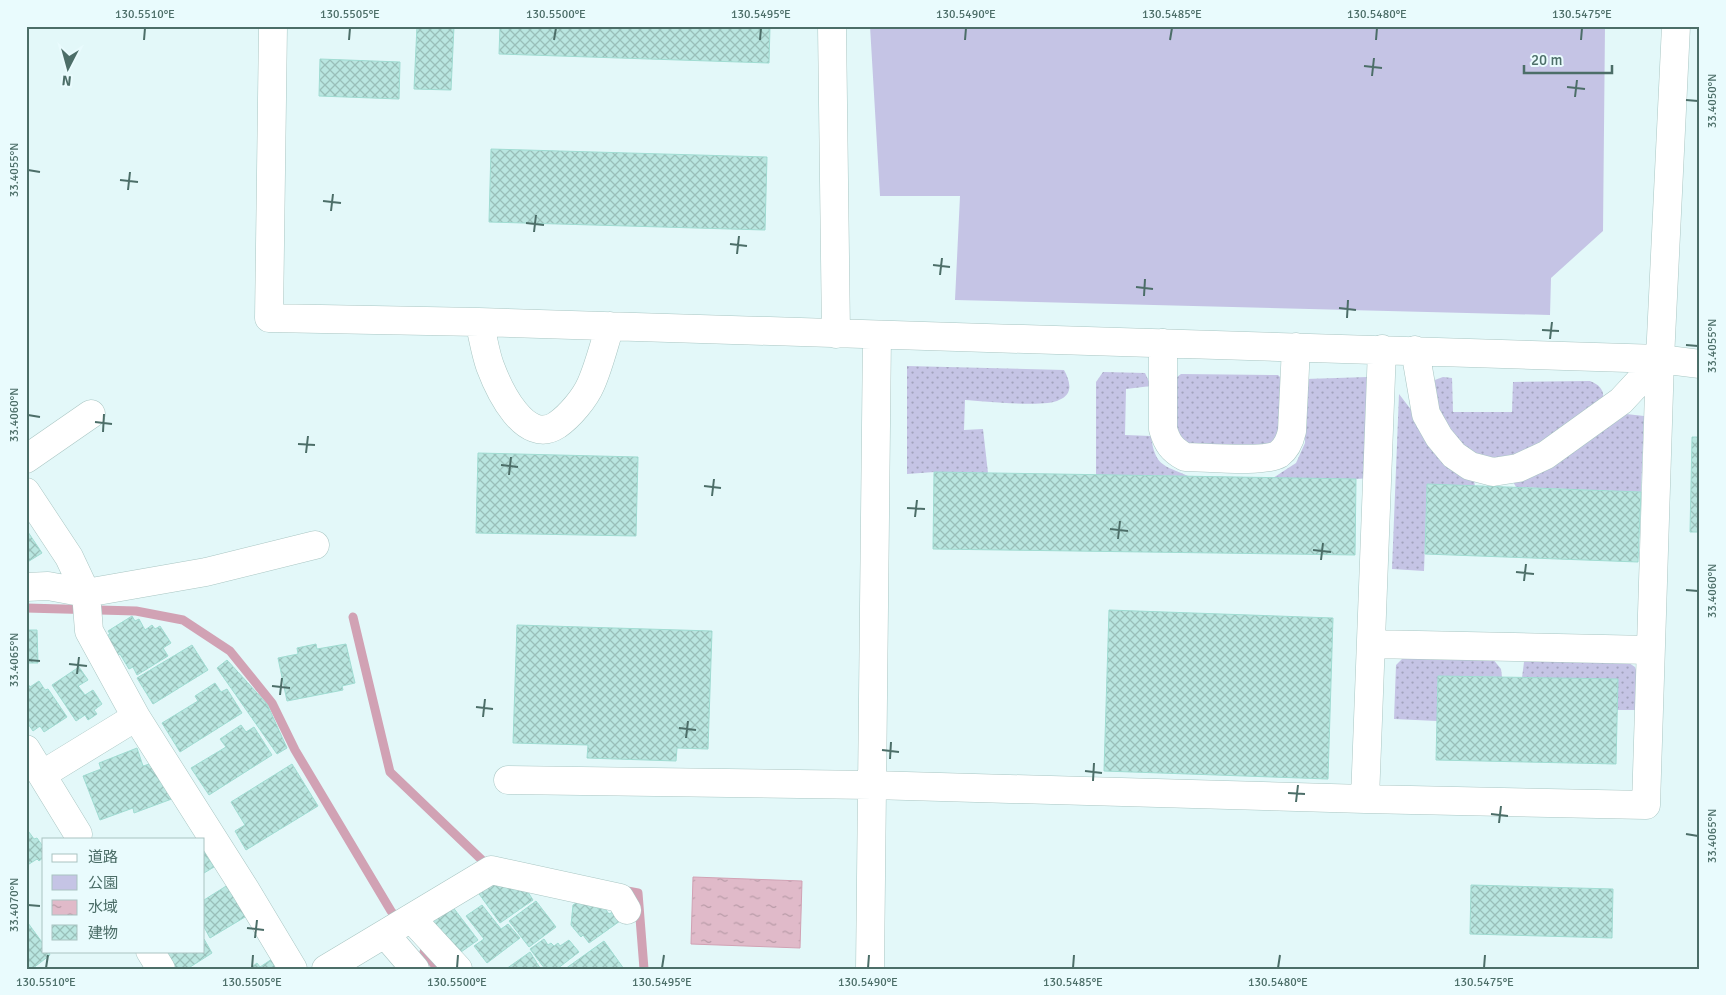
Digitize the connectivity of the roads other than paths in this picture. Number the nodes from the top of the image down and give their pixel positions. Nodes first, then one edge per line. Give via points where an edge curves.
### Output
1 (273, 26) edge
2 (832, 26) edge
3 (1676, 26) edge
4 (479, 322) junction
5 (610, 326) junction
6 (836, 334) junction
7 (877, 335) junction
8 (1163, 343) junction
9 (1296, 347) junction
10 (1382, 350) junction
11 (1415, 350) junction
12 (1660, 359) junction
13 (1700, 364) edge
14 (91, 414) dead end
15 (26, 458) edge
16 (26, 492) edge
17 (315, 545) dead end
18 (26, 587) edge
19 (86, 593) junction
20 (1371, 644) junction
21 (1650, 650) junction
22 (136, 718) junction
23 (26, 749) edge
24 (43, 774) junction
25 (508, 780) dead end
26 (872, 785) junction
27 (1365, 799) junction
28 (78, 834) dead end
29 (627, 910) dead end
30 (411, 918) junction
31 (384, 934) junction
32 (151, 952) edge
33 (161, 969) edge
34 (293, 969) edge
35 (326, 969) edge
36 (416, 969) edge
37 (458, 969) edge
38 (870, 969) edge

1 - 4 street via 269,318
2 - 6 street
3 - 12 street
4 - 5 street
4 - 5 street via 490,365 515,414 534,429 550,430 568,418 590,385
5 - 6 street
6 - 7 street
7 - 8 street
7 - 26 street
8 - 9 street
8 - 9 street via 1163,429 1173,450 1185,456 1264,458 1278,454 1289,442 1292,431
9 - 10 street
10 - 11 street
10 - 20 street
11 - 12 street
11 - 12 street via 1426,414 1439,437 1454,455 1470,466 1493,472 1518,468 1546,455 1621,401
12 - 13 street
12 - 21 street
14 - 15 street
16 - 19 street via 69,557
17 - 19 street via 206,572
18 - 19 street via 48,586
19 - 22 street via 89,631
20 - 21 street
20 - 27 street
21 - 27 street via 1646,805
22 - 24 street
22 - 34 street
23 - 24 street
24 - 28 street
25 - 26 street
26 - 27 street
26 - 38 street
29 - 30 street via 620,898 491,870
30 - 31 street
30 - 37 street
31 - 35 street
31 - 36 street
32 - 33 street

